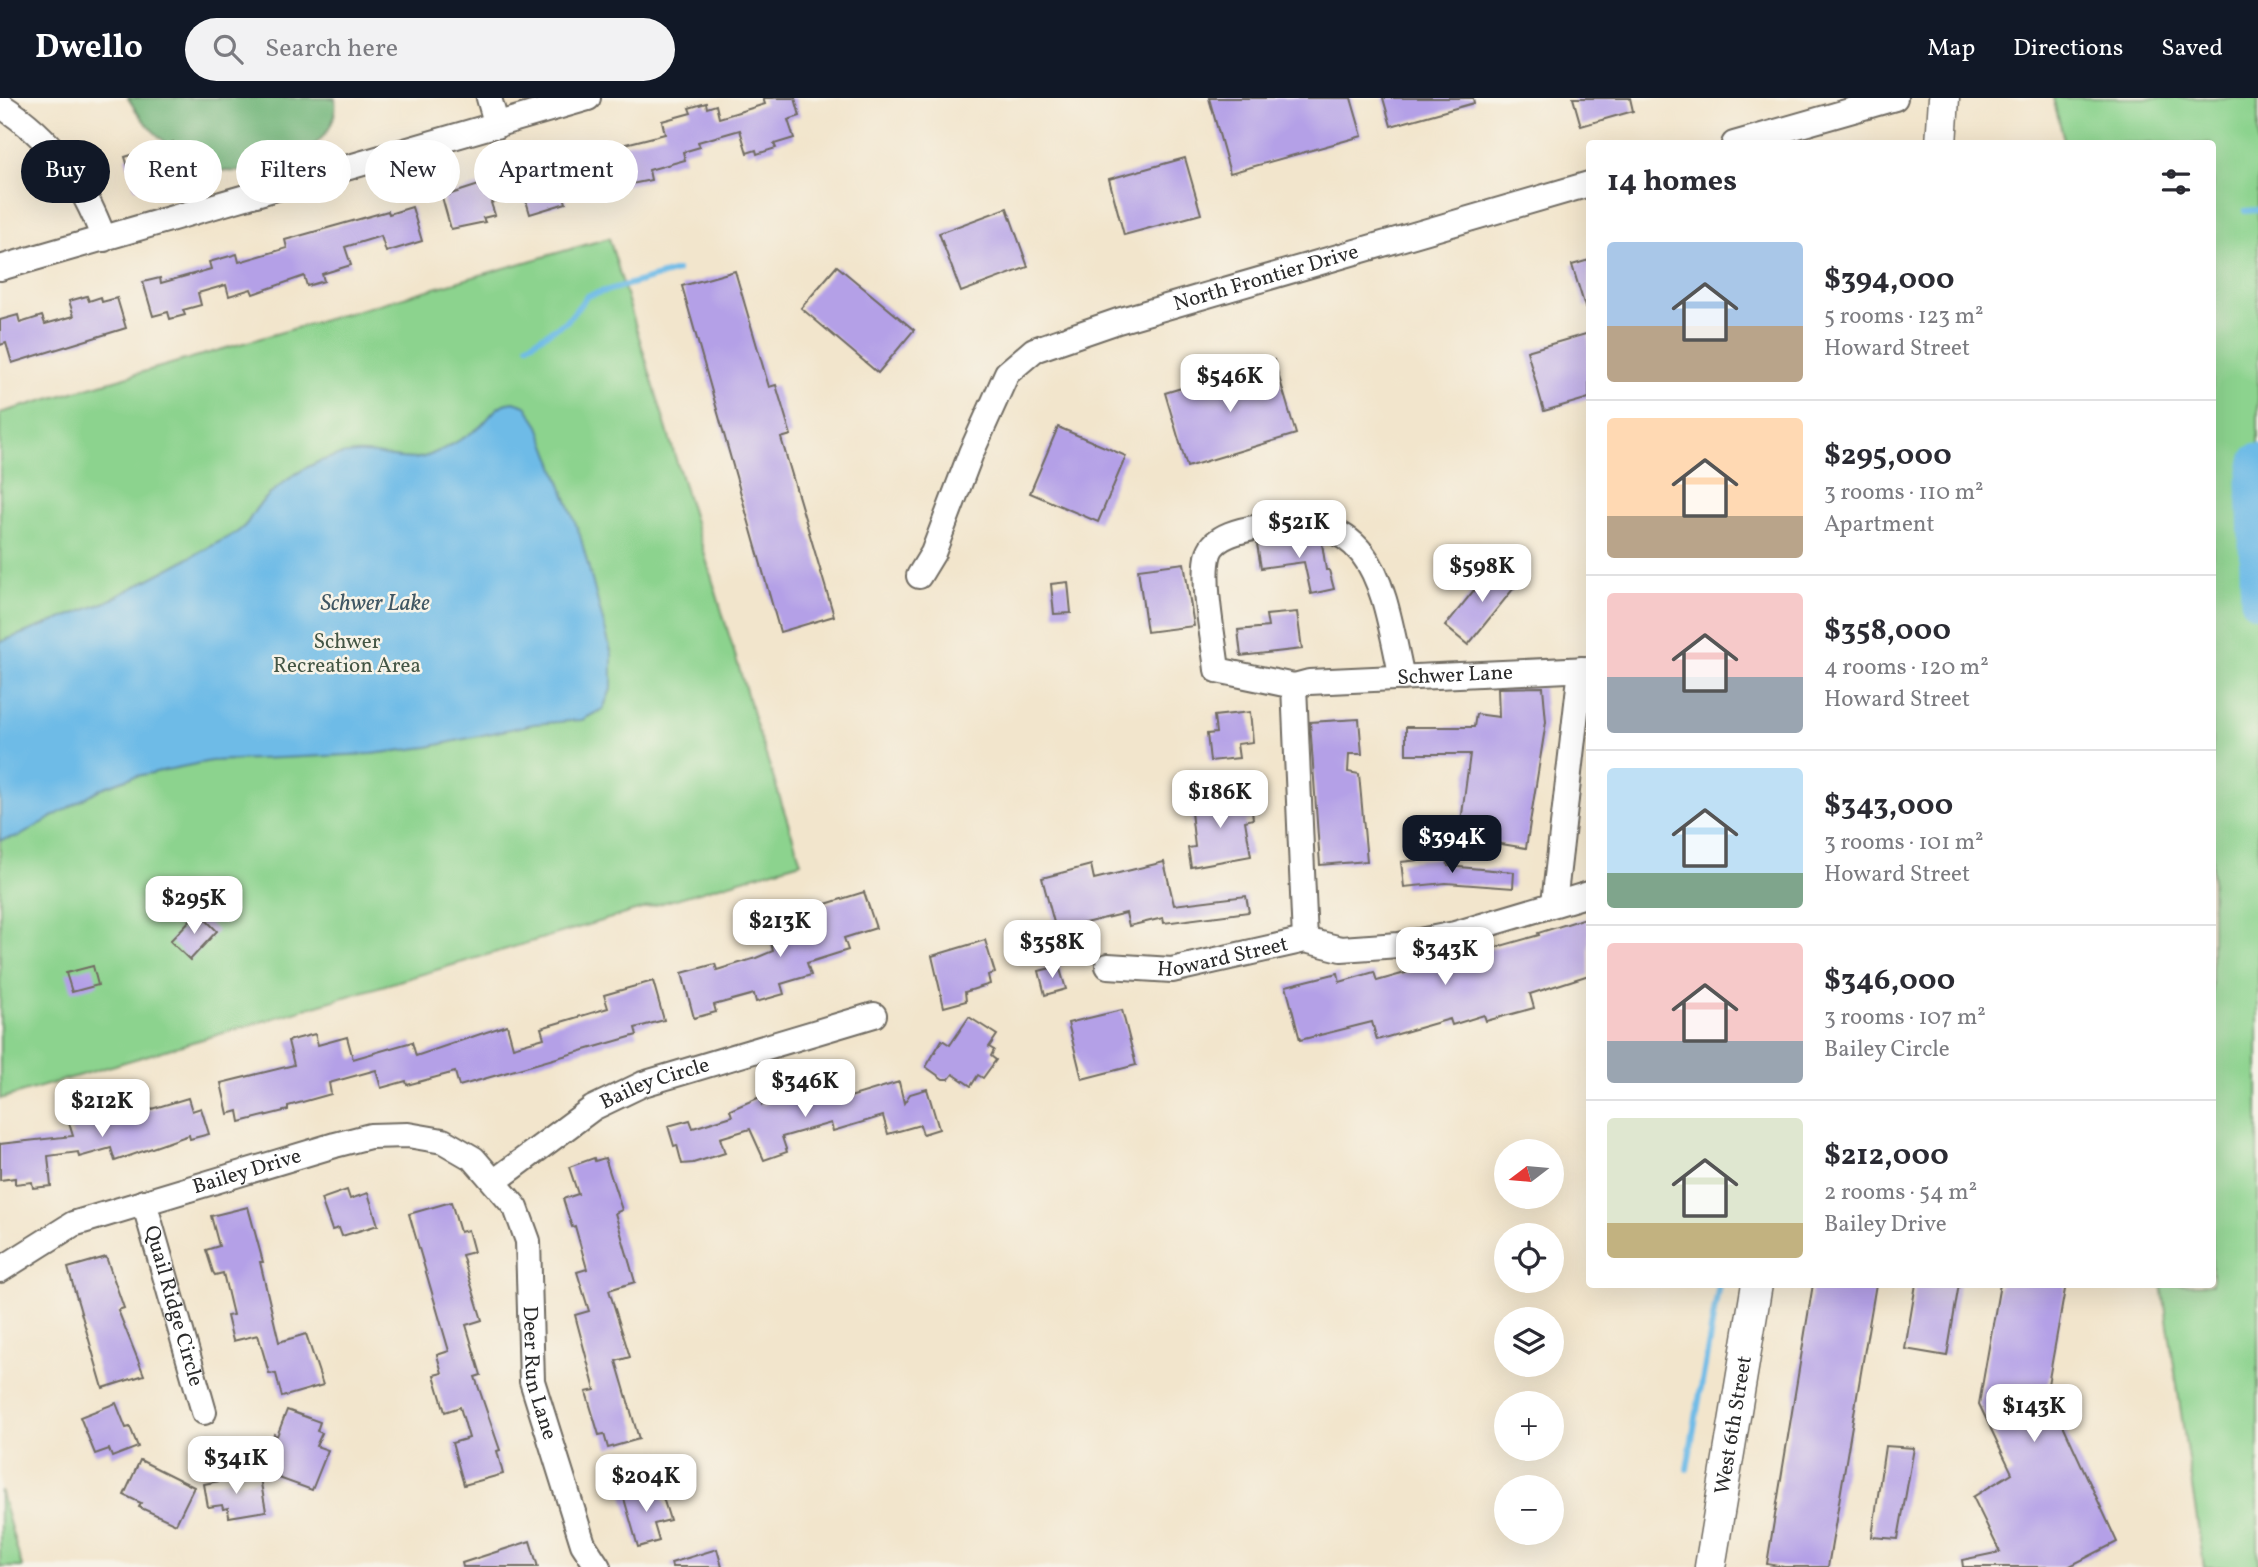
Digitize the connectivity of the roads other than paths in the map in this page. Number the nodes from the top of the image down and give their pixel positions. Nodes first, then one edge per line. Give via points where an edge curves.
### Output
1 (489, 98) edge
2 (588, 98) edge
3 (1895, 98) edge
4 (1944, 98) edge
5 (0, 105) edge
6 (497, 126) junction
7 (1748, 140) edge
8 (1941, 140) edge
9 (1586, 185) edge
10 (104, 239) junction
11 (0, 268) edge
12 (919, 576) dead end
13 (1585, 669) edge
14 (1402, 678) junction
15 (1294, 686) junction
16 (1586, 895) edge
17 (1554, 903) junction
18 (1305, 940) junction
19 (1108, 966) dead end
20 (874, 1015) dead end
21 (495, 1181) junction
22 (144, 1202) junction
23 (0, 1270) edge
24 (1756, 1288) edge
25 (204, 1412) dead end
26 (598, 1567) edge
27 (1710, 1567) edge

1 - 6 street
2 - 6 street
3 - 7 street
4 - 8 main road
5 - 10 street via 36,131 67,166 92,207
6 - 10 street
9 - 12 street, North Frontier Drive via 1118,321 1034,350 1007,373 933,553
10 - 11 street
13 - 14 street, Schwer Lane
13 - 17 street
14 - 15 street
14 - 15 street, Schwer Lane via 1374,575 1355,545 1339,531 1314,523 1283,523 1220,539 1209,553 1208,593 1217,670
15 - 18 street
16 - 17 street, Howard Street
17 - 18 street, Howard Street via 1455,934 1399,945 1341,949
18 - 19 street, Howard Street via 1172,970
20 - 21 street, Bailey Circle via 643,1084 593,1108
21 - 22 street, Bailey Drive via 474,1159 443,1141 408,1135 370,1136
21 - 26 street, Deer Run Lane via 516,1208 528,1241 533,1381 583,1544
22 - 23 street, Bailey Drive via 73,1224
22 - 25 street, Quail Ridge Circle
24 - 27 main road, West 6th Street

